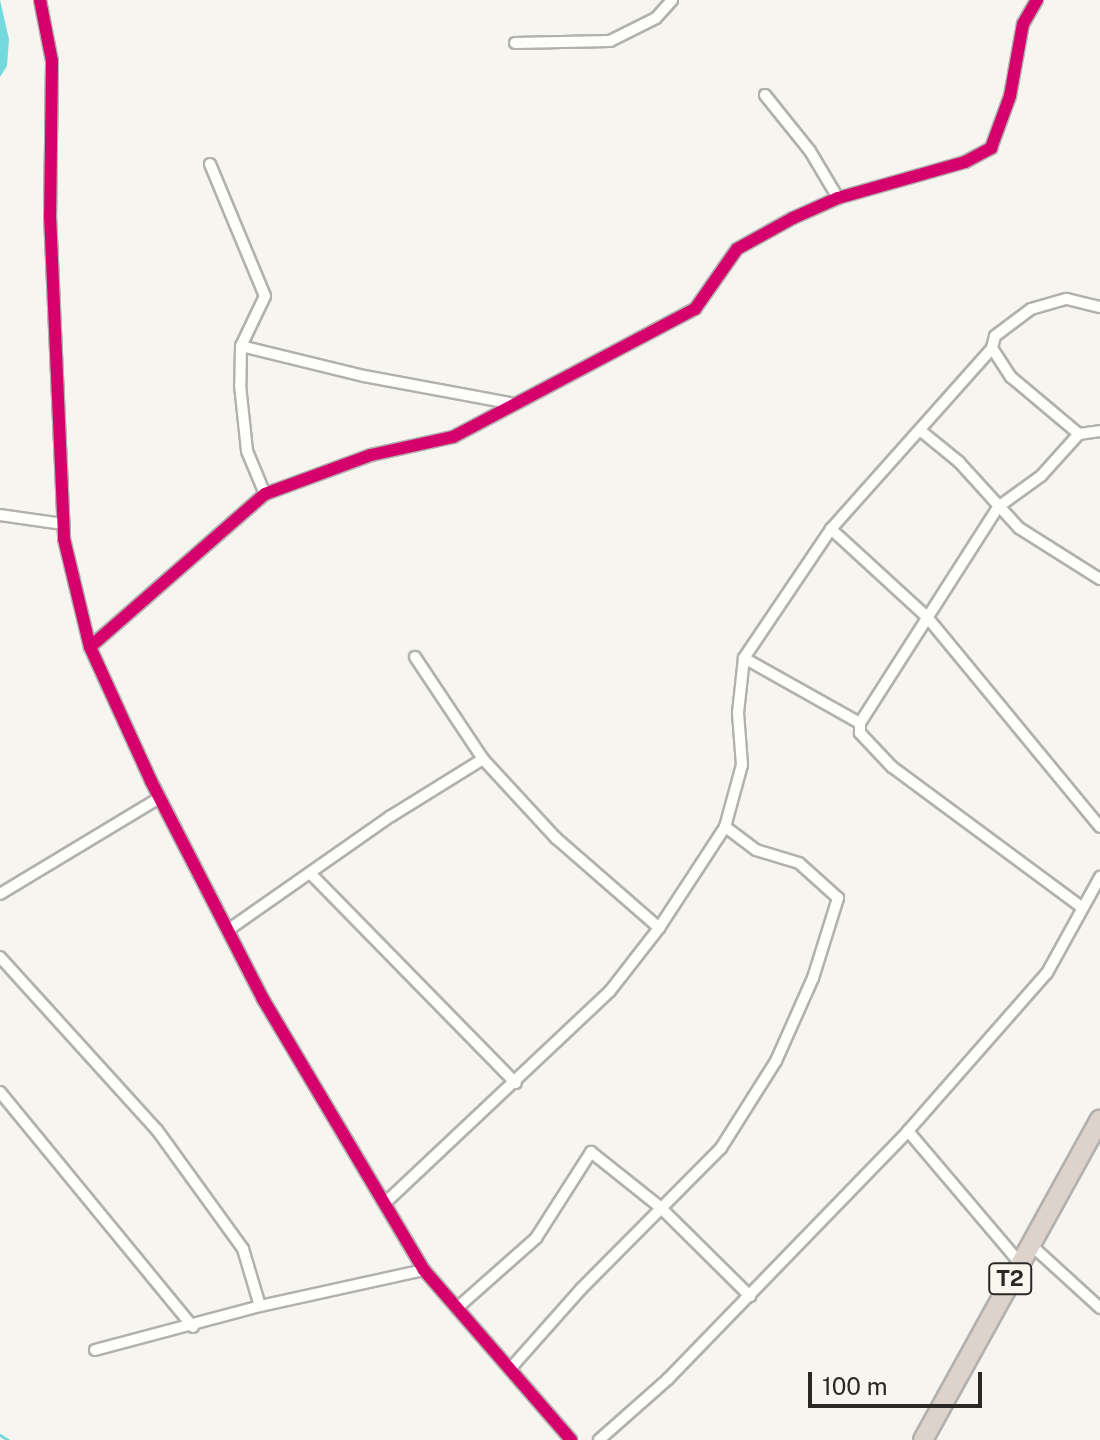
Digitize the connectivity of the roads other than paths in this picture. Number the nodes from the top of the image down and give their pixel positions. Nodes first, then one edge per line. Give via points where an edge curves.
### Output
1 (40, 0) edge
2 (672, 0) edge
3 (1037, 0) edge
4 (515, 43) dead end
5 (765, 95) dead end
6 (210, 164) dead end
7 (838, 198) junction
8 (1100, 307) edge
9 (241, 346) junction
10 (992, 348) junction
11 (510, 403) junction
12 (921, 431) junction
13 (1100, 431) edge
14 (1079, 434) junction
15 (265, 494) junction
16 (998, 507) junction
17 (0, 515) edge
18 (63, 524) junction
19 (831, 529) junction
20 (1100, 579) edge
21 (927, 617) junction
22 (90, 647) junction
23 (415, 657) dead end
24 (744, 658) junction
25 (860, 723) junction
26 (483, 759) junction
27 (159, 798) junction
28 (725, 827) junction
29 (1100, 827) edge
30 (310, 873) junction
31 (1100, 877) edge
32 (0, 894) edge
33 (1080, 906) junction
34 (659, 928) junction
35 (228, 930) junction
36 (0, 957) edge
37 (516, 1083) junction
38 (0, 1092) edge
39 (1100, 1120) edge
40 (908, 1131) junction
41 (385, 1203) junction
42 (660, 1207) junction
43 (1030, 1244) junction
44 (1019, 1262) junction
45 (424, 1270) junction
46 (750, 1296) junction
47 (260, 1306) junction
48 (457, 1308) junction
49 (1100, 1308) edge
50 (193, 1327) junction
51 (95, 1350) dead end
52 (510, 1369) junction
53 (571, 1440) edge
54 (599, 1440) edge
55 (923, 1440) edge

1 - 18 street via 52,61 50,215
2 - 4 street via 656,18 610,41
3 - 7 street via 1023,24 1010,96 991,148 965,162
5 - 7 street via 810,151
6 - 9 street via 265,296
7 - 11 street via 737,249 695,309
8 - 10 street via 1067,299 1031,309 995,336
9 - 11 street
9 - 15 street via 247,451
10 - 12 street via 942,399
10 - 14 street via 1011,377
11 - 15 street via 453,437 371,455
12 - 16 street via 959,462
12 - 19 street
13 - 14 street
14 - 16 street via 1041,476
15 - 22 street
16 - 20 street via 1019,528
16 - 21 street
17 - 18 street
18 - 22 street
19 - 21 street
19 - 24 street
21 - 25 street
21 - 29 street
22 - 27 street
23 - 26 street
24 - 25 street
24 - 28 street via 738,713 742,765
25 - 33 street via 860,733 892,767
26 - 30 street
26 - 34 street via 556,838
27 - 32 street
27 - 35 street
28 - 34 street
28 - 42 street via 756,850 799,863 838,898 813,978 776,1061 721,1148
30 - 35 street
30 - 37 street
31 - 33 street
33 - 40 street via 1047,973
34 - 37 street via 610,991
35 - 41 street
36 - 47 street via 157,1130 243,1249
37 - 41 street
38 - 50 street
39 - 43 highway, T2
40 - 44 street
40 - 46 street
41 - 45 street
42 - 46 street
42 - 48 street via 591,1152 536,1238
42 - 52 street
43 - 44 highway, T2
43 - 49 street
44 - 55 highway, T2
45 - 47 street
45 - 48 street
46 - 54 street
47 - 50 street
48 - 52 street
50 - 51 street
52 - 53 street

